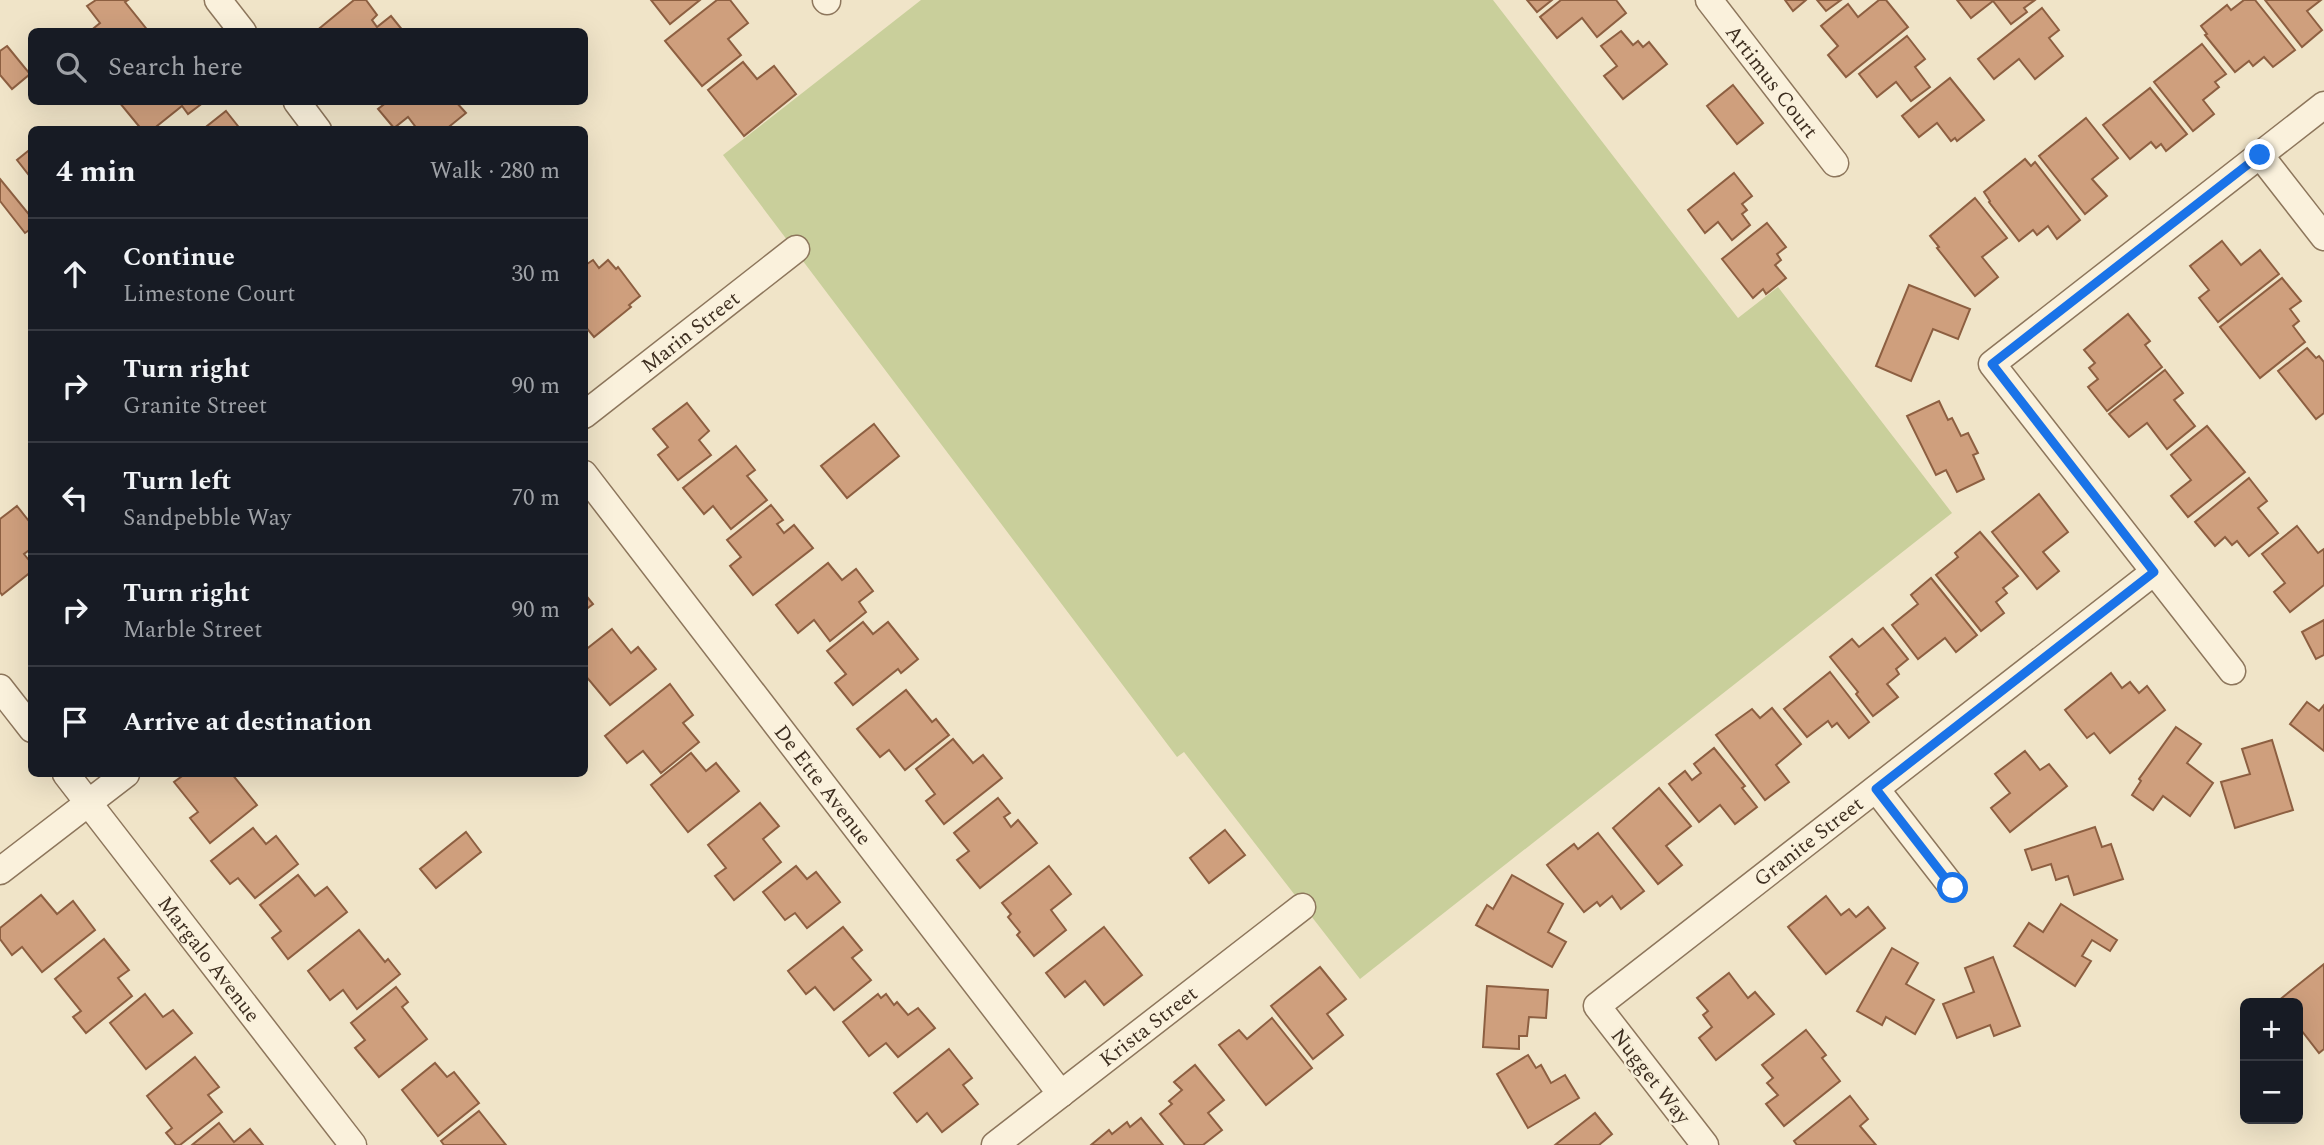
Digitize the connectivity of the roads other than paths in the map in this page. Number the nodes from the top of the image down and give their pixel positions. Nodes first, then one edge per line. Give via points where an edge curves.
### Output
1 (218, 0) edge
2 (1709, 0) edge
3 (240, 28) edge
4 (299, 105) edge
5 (2324, 105) edge
6 (315, 126) edge
7 (2260, 155) junction
8 (1835, 163) dead end
9 (2324, 237) edge
10 (796, 249) dead end
11 (588, 412) edge
12 (588, 479) edge
13 (2154, 572) junction
14 (2232, 671) dead end
15 (0, 688) edge
16 (28, 724) edge
17 (68, 777) edge
18 (121, 777) edge
19 (1876, 789) junction
20 (89, 802) junction
21 (0, 872) edge
22 (1953, 888) dead end
23 (1302, 907) dead end
24 (1597, 1006) joint
25 (1061, 1094) junction
26 (353, 1145) edge
27 (995, 1145) edge
28 (1706, 1145) edge

1 - 3 street
2 - 8 street, Artimus Court
4 - 6 street
5 - 7 street
7 - 9 street
7 - 13 street via 1992,364
10 - 11 street, Marin Street
12 - 25 street, De Ette Avenue
13 - 14 street
13 - 19 street, Granite Street
15 - 16 street
17 - 20 street, Margalo Avenue
18 - 20 street
19 - 22 street
19 - 24 street, Granite Street
20 - 21 street
20 - 26 street, Margalo Avenue
23 - 25 street, Krista Street
24 - 28 street, Nugget Way
25 - 27 street, Krista Street

